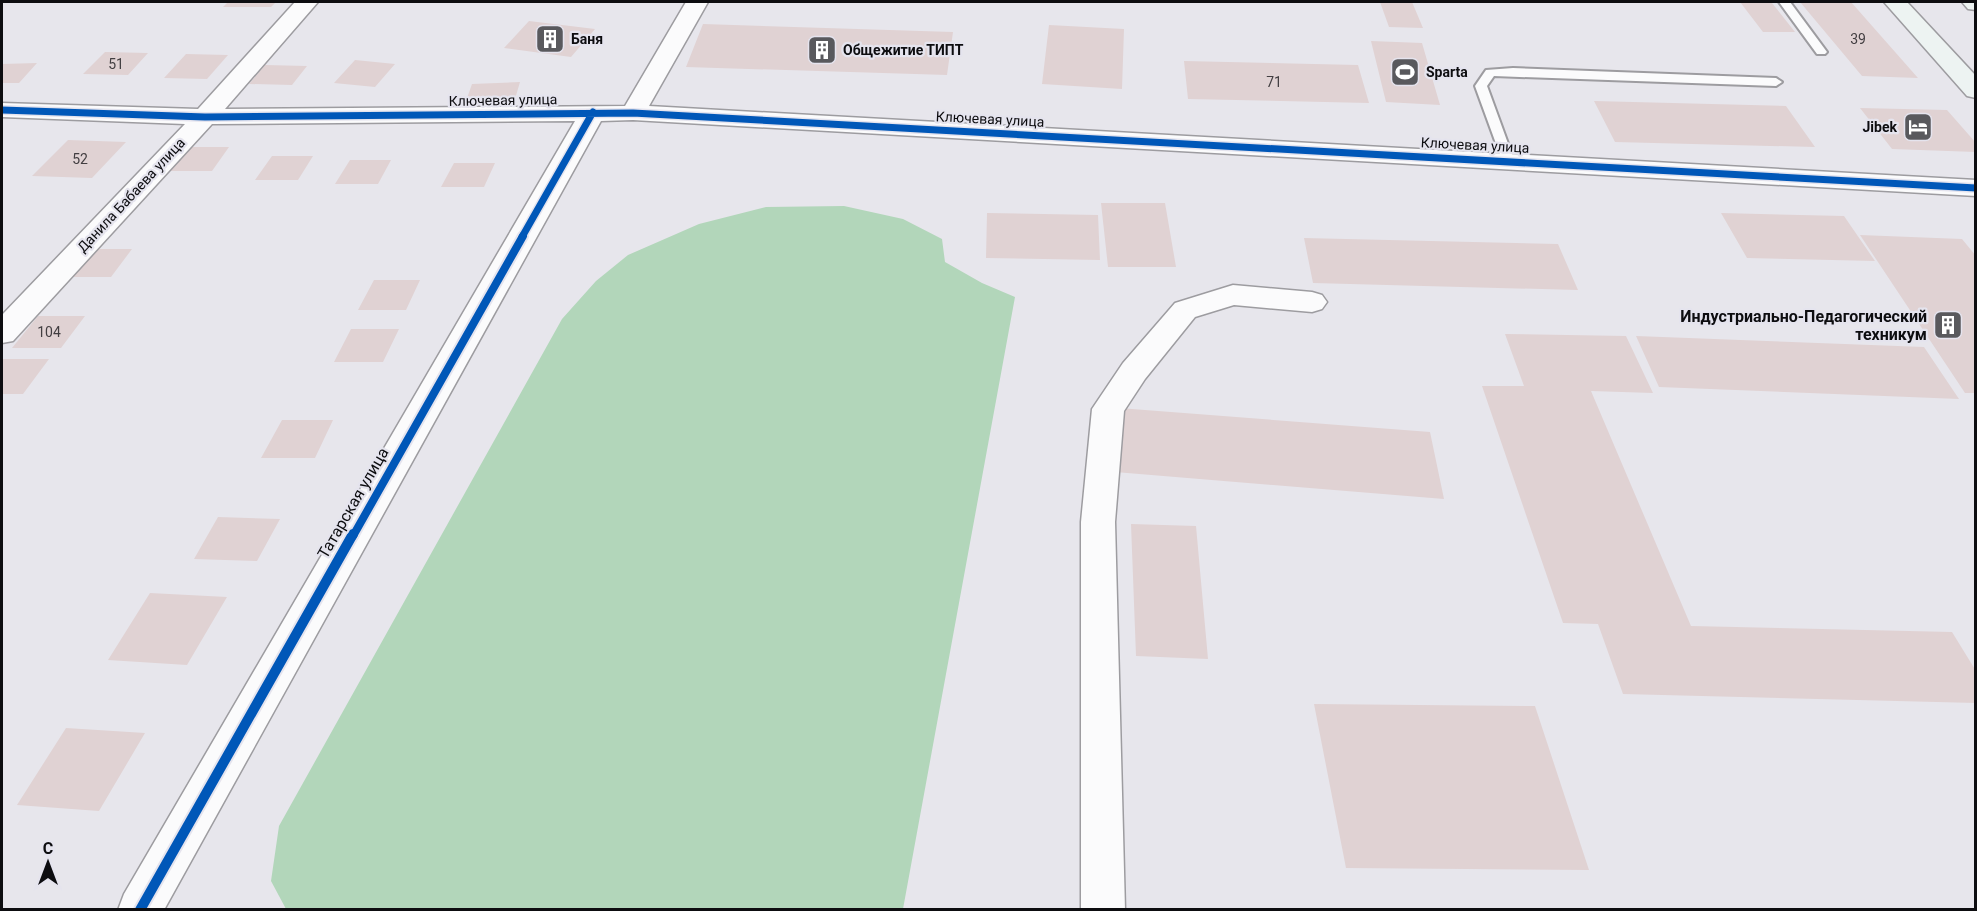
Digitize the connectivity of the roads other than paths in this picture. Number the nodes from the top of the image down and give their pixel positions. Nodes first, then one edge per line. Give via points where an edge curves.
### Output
1 (307, 2) edge
2 (697, 2) edge
3 (1785, 2) edge
4 (1895, 2) edge
5 (1821, 52) dead end
6 (1776, 82) dead end
7 (1976, 91) edge
8 (2, 110) edge
9 (593, 112) junction
10 (633, 113) junction
11 (205, 117) junction
12 (1508, 160) junction
13 (1976, 188) edge
14 (1312, 302) dead end
15 (2, 333) edge
16 (140, 909) edge
17 (1102, 909) edge

1 - 11 street, Данила Бабаева улица
2 - 10 street
3 - 5 lane
4 - 7 main road
6 - 12 lane via 1490,74 1481,86
8 - 11 street, Ключевая улица
9 - 10 street, Ключевая улица
9 - 11 street, Ключевая улица
9 - 16 street, Татарская улица
10 - 12 street, Ключевая улица
11 - 15 street, Данила Бабаева улица
12 - 13 street, Ключевая улица
14 - 17 street via 1233,295 1185,310 1108,409 1098,522

